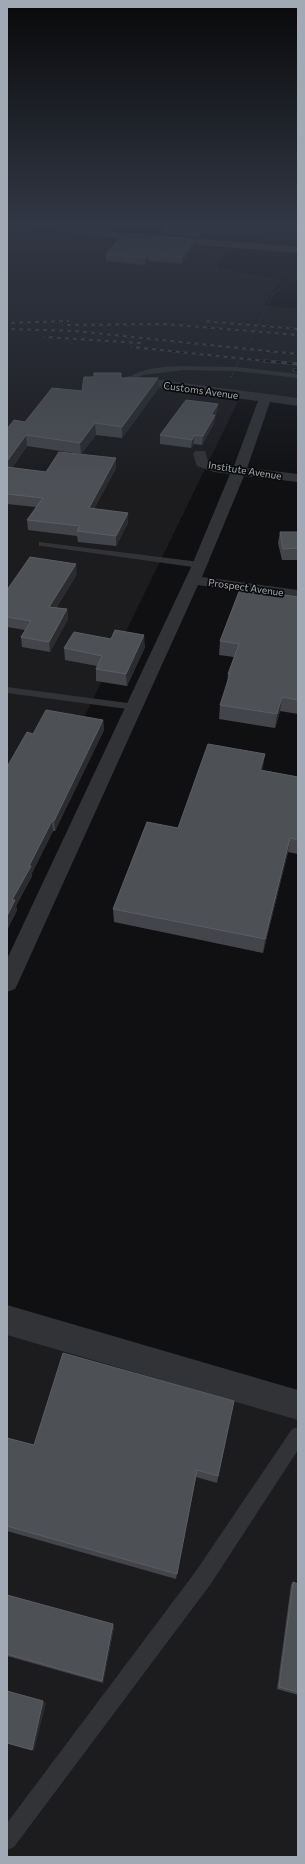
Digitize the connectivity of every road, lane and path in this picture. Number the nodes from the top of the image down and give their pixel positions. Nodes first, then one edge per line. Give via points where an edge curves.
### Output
1 (264, 311) edge
2 (298, 376) edge
3 (231, 377) dead end
4 (116, 378) edge
5 (129, 380) junction
6 (265, 399) junction
7 (298, 402) edge
8 (200, 454) dead end
9 (239, 470) junction
10 (298, 478) edge
11 (42, 544) dead end
12 (197, 573) junction
13 (298, 595) edge
14 (7, 690) edge
15 (135, 707) junction
16 (7, 983) edge
17 (7, 1320) edge
18 (298, 1405) edge
19 (298, 1434) edge
20 (7, 1840) edge

1 - 3 path, bridge
2 - 5 lane via 259,369 227,367 150,371 137,374
4 - 5 street, Customs Avenue
5 - 6 street, Customs Avenue
6 - 7 street, Customs Avenue
6 - 9 street
8 - 9 street, Institute Avenue via 202,463 214,468
9 - 10 street, Institute Avenue
9 - 12 street
11 - 12 lane
12 - 13 street, Prospect Avenue
12 - 15 street
14 - 15 lane
15 - 16 street
17 - 18 street
19 - 20 lane via 203,1578

